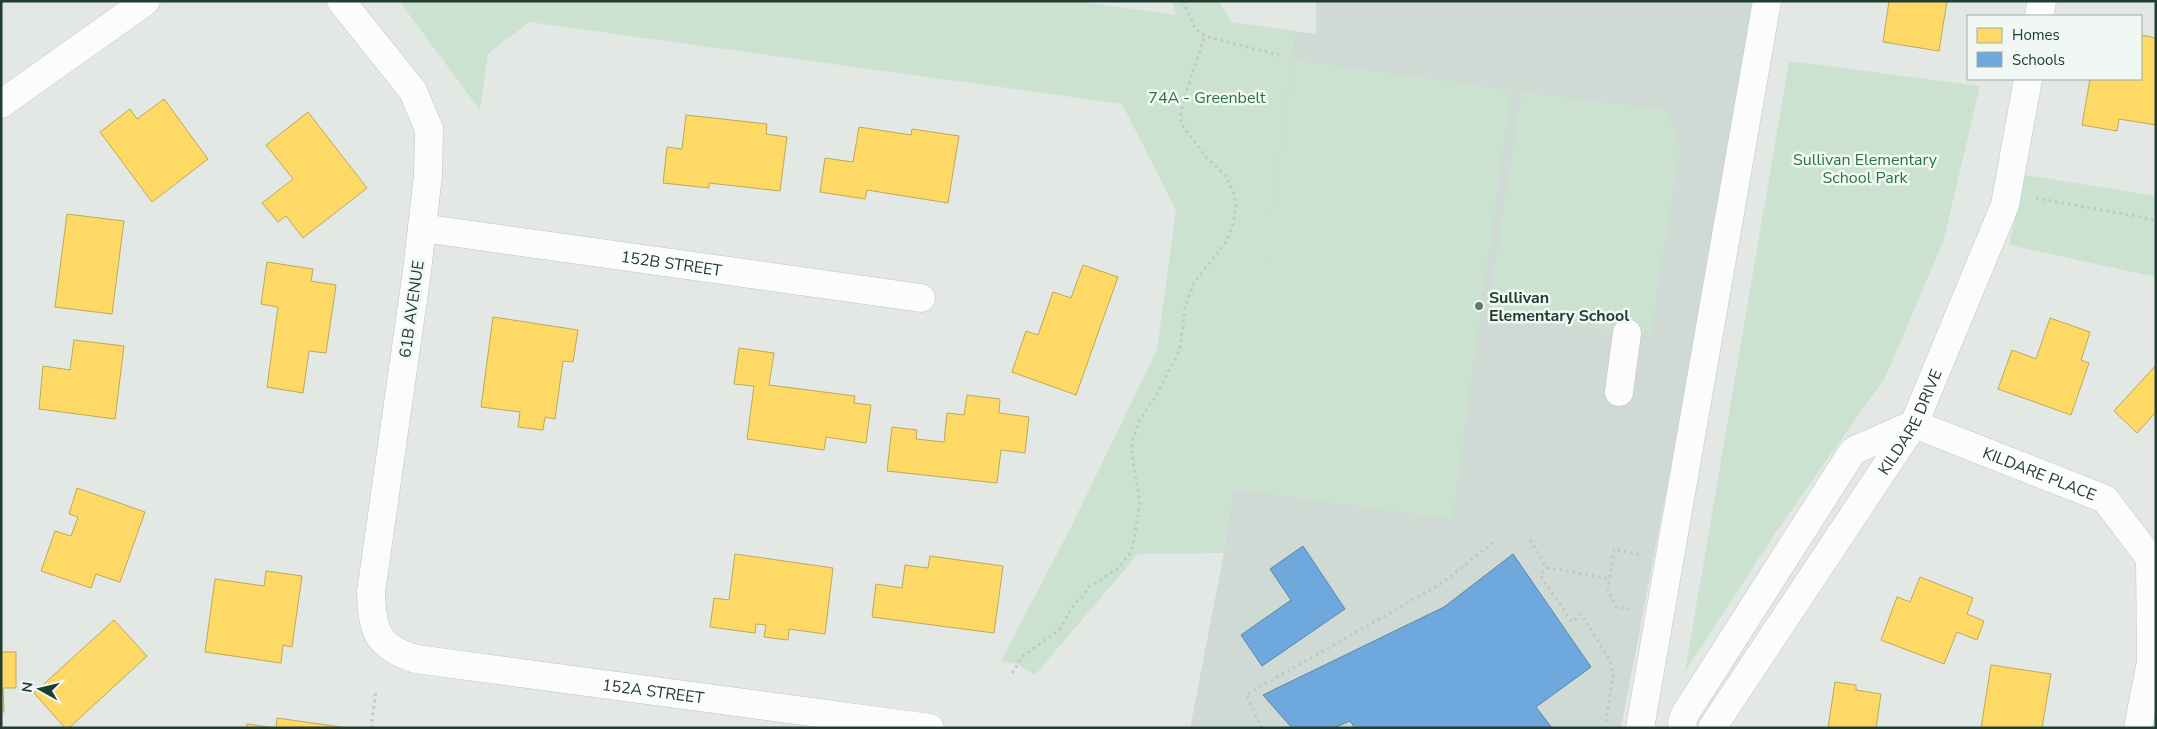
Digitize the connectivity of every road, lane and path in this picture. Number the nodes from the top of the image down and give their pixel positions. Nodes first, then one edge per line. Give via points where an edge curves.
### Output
1 (146, 1) edge
2 (341, 1) edge
3 (1183, 1) edge
4 (1767, 1) edge
5 (2042, 1) edge
6 (2039, 15) edge
7 (1205, 36) junction
8 (1279, 55) dead end
9 (2028, 80) edge
10 (1, 104) edge
11 (2034, 198) dead end
12 (2156, 220) edge
13 (422, 228) junction
14 (921, 298) dead end
15 (1627, 333) dead end
16 (1619, 392) dead end
17 (1914, 424) junction
18 (1530, 540) dead end
19 (1493, 543) dead end
20 (1649, 557) dead end
21 (1548, 567) junction
22 (1610, 579) junction
23 (1636, 610) dead end
24 (381, 641) joint
25 (1012, 674) dead end
26 (376, 690) dead end
27 (371, 728) edge
28 (930, 728) edge
29 (1262, 728) edge
30 (1604, 728) edge
31 (1640, 728) edge
32 (1684, 728) edge
33 (1712, 728) edge
34 (2138, 728) edge

1 - 10 street
2 - 13 street, 61B AVENUE via 413,91 422,109 429,130 430,149
3 - 7 path via 1195,28
4 - 31 street
5 - 6 street
7 - 8 path
7 - 25 path via 1184,101 1181,124 1206,157 1226,176 1236,205 1234,222 1228,241 1194,283 1185,307 1180,349 1140,419 1132,442 1140,502 1129,555 1117,569 1089,586 1059,630 1023,656
9 - 17 street, KILDARE DRIVE via 2005,205
11 - 12 path
13 - 14 street, 152B STREET
13 - 24 street, 61B AVENUE via 371,592 371,612
15 - 16 street
17 - 32 street via 1851,454 1685,714
17 - 33 street, KILDARE DRIVE
17 - 34 street, KILDARE PLACE via 2105,499 2150,558 2151,662
18 - 21 path
19 - 29 path via 1442,583 1246,695
20 - 22 path via 1614,549
21 - 22 path
21 - 30 path via 1540,575 1572,622 1581,614 1610,660 1614,675
22 - 23 path via 1608,590 1616,607
24 - 28 street, 152A STREET via 399,654 416,659
26 - 27 path

